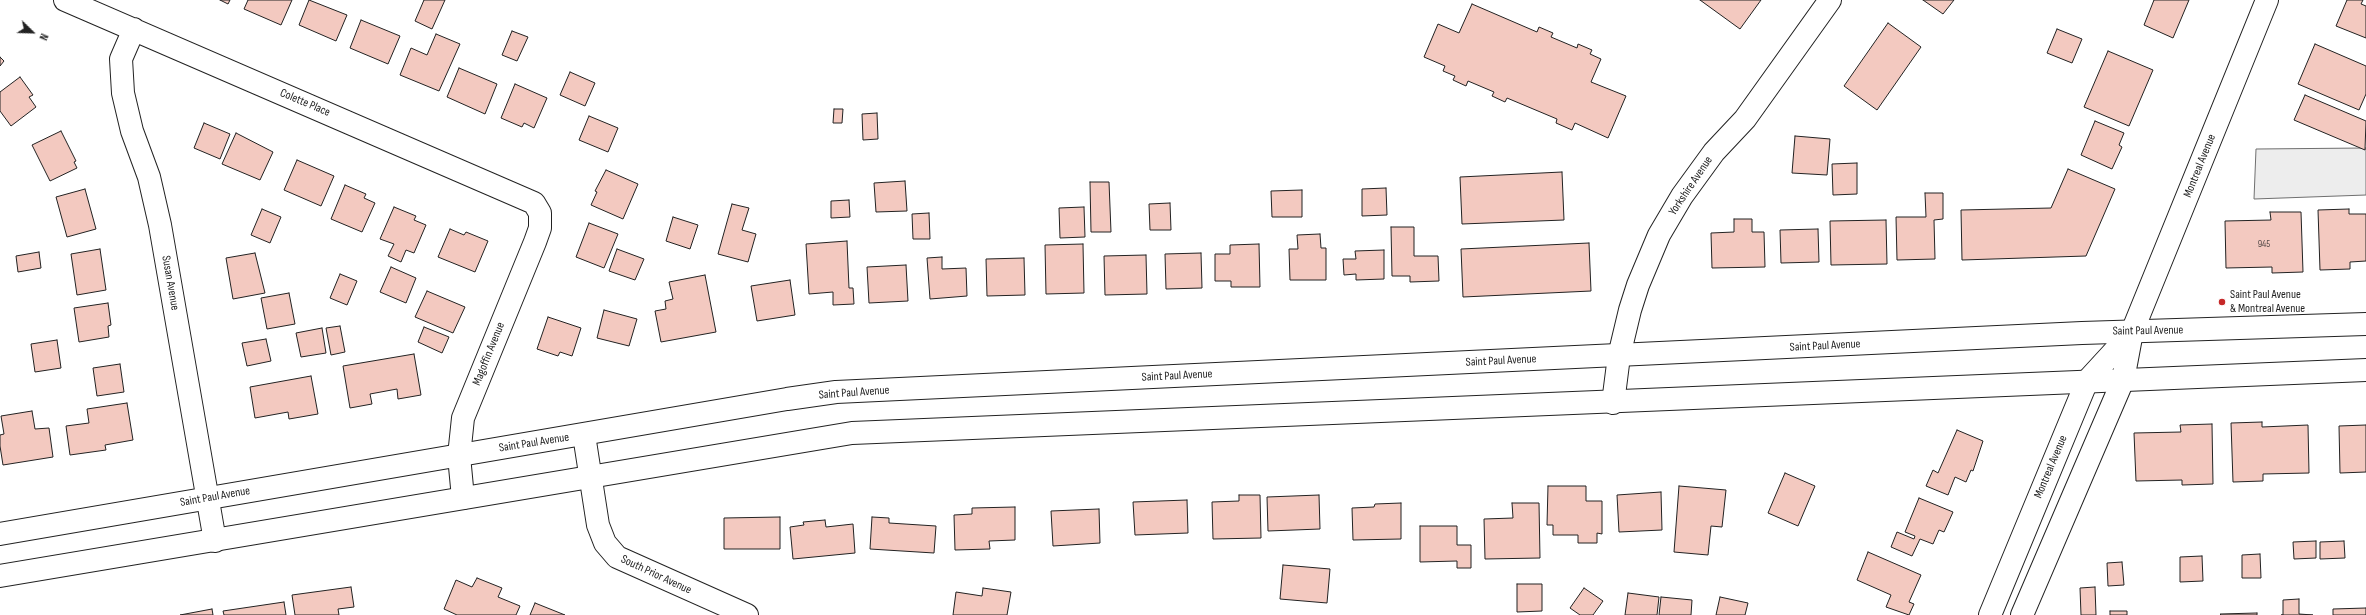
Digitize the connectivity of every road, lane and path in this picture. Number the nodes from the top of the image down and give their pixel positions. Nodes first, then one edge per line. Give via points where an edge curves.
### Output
1 (65, 0) edge
2 (1830, 0) edge
3 (2267, 0) edge
4 (134, 29) junction
5 (540, 213) joint
6 (2366, 324) edge
7 (2132, 332) junction
8 (1619, 356) junction
9 (2366, 370) edge
10 (2123, 380) junction
11 (2087, 381) junction
12 (1613, 403) junction
13 (584, 435) junction
14 (459, 456) junction
15 (590, 477) junction
16 (208, 498) junction
17 (463, 498) junction
18 (0, 534) edge
19 (215, 541) junction
20 (0, 576) edge
21 (747, 615) edge
22 (1990, 615) edge
23 (2022, 615) edge

1 - 4 main road, Colette Place
2 - 8 main road, Yorkshire Avenue via 1745,119 1714,152 1678,203 1659,236 1638,285
3 - 7 main road, Montreal Avenue
4 - 5 main road, Colette Place via 524,198 534,203
4 - 16 main road, Susan Avenue via 121,59 123,93 132,131 149,177 160,225
5 - 14 main road, Magoffin Avenue via 540,228 535,242 463,418
6 - 7 main road, Saint Paul Avenue
7 - 8 main road, Saint Paul Avenue
7 - 10 main road, Montreal Avenue
7 - 11 main road, Montreal Avenue
8 - 12 main road, Yorkshire Avenue
8 - 13 main road, Saint Paul Avenue via 836,392
9 - 10 main road
10 - 11 main road
10 - 23 main road, Montreal Avenue
11 - 12 main road
11 - 22 main road, Montreal Avenue
12 - 15 main road via 852,434
13 - 14 main road, Saint Paul Avenue
13 - 15 main road, South Prior Avenue
14 - 16 main road, Saint Paul Avenue
14 - 17 main road, Magoffin Avenue
15 - 17 main road
15 - 21 main road, South Prior Avenue via 598,525 605,543 616,557
16 - 18 main road, Saint Paul Avenue
16 - 19 main road, Susan Avenue
17 - 19 main road
19 - 20 main road

